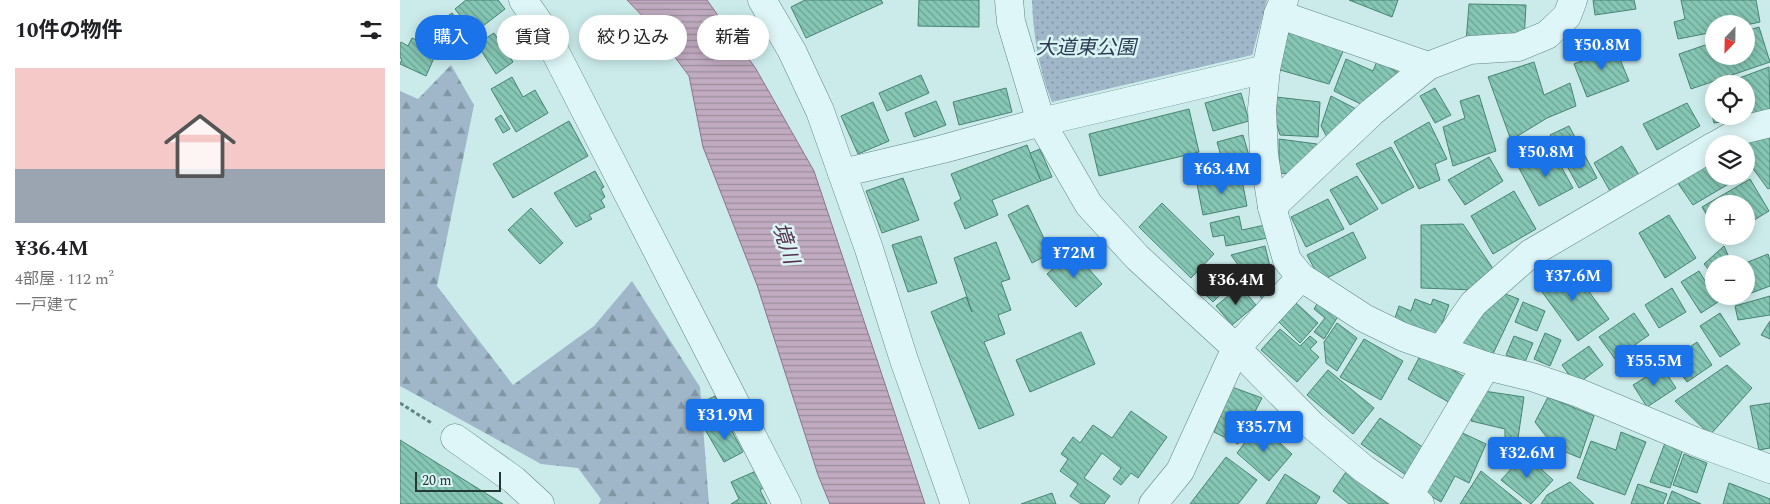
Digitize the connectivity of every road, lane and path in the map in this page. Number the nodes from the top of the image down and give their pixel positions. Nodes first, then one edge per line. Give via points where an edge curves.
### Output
1 (523, 0) edge
2 (762, 0) edge
3 (1010, 0) edge
4 (1573, 0) edge
5 (1281, 7) edge
6 (1428, 66) junction
7 (1266, 69) junction
8 (1040, 122) junction
9 (1770, 123) edge
10 (1733, 135) edge
11 (1705, 151) edge
12 (842, 173) junction
13 (1272, 207) junction
14 (1300, 276) junction
15 (1236, 348) junction
16 (1441, 350) junction
17 (1486, 366) junction
18 (400, 403) edge
19 (455, 438) joint
20 (1770, 469) edge
21 (1410, 502) edge
22 (540, 504) edge
23 (787, 504) edge
24 (955, 504) edge
25 (1153, 504) edge

1 - 23 street via 548,38
2 - 12 street via 805,78
3 - 8 street via 1011,22
4 - 6 street via 1567,16 1547,35 1518,47 1470,50
5 - 6 street
5 - 7 street
6 - 13 street via 1372,112
7 - 8 street
7 - 13 street via 1263,137
8 - 12 street
8 - 15 street via 1089,205 1138,258
9 - 10 street
11 - 16 street via 1531,253 1473,304
12 - 24 street
13 - 14 street via 1287,260
14 - 15 street
14 - 16 street via 1364,318 1403,337
15 - 21 street via 1313,426
15 - 25 street via 1180,471
16 - 17 street
17 - 20 street via 1579,393 1694,442
17 - 21 street
18 - 19 path
19 - 22 street via 514,480

